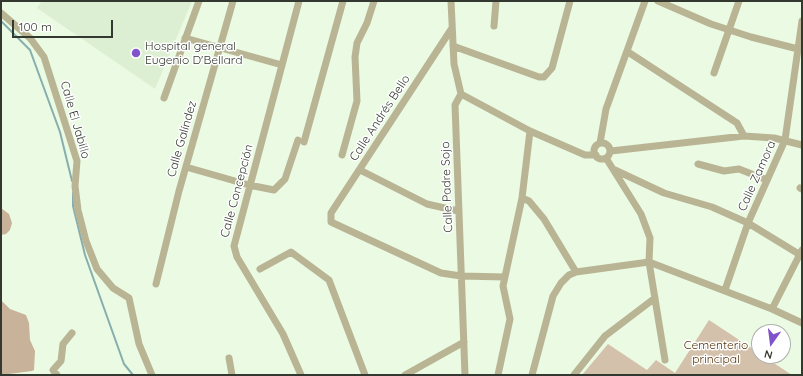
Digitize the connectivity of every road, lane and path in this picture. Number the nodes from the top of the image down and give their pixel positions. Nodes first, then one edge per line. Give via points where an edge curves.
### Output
1 (199, 1) edge
2 (233, 1) edge
3 (298, 1) edge
4 (343, 1) edge
5 (374, 1) edge
6 (451, 1) edge
7 (570, 1) edge
8 (645, 1) edge
9 (658, 1) edge
10 (740, 1) edge
11 (496, 2) edge
12 (1, 13) edge
13 (802, 21) edge
14 (494, 26) dead end
15 (452, 28) junction
16 (728, 30) junction
17 (185, 38) junction
18 (453, 46) junction
19 (220, 49) junction
20 (798, 49) junction
21 (628, 52) junction
22 (282, 65) junction
23 (714, 73) dead end
24 (461, 94) junction
25 (164, 98) dead end
26 (530, 131) junction
27 (744, 136) junction
28 (785, 140) junction
29 (600, 143) junction
30 (802, 145) edge
31 (610, 151) junction
32 (342, 155) dead end
33 (596, 155) junction
34 (606, 158) junction
35 (698, 164) dead end
36 (186, 167) junction
37 (360, 170) junction
38 (613, 170) junction
39 (767, 180) junction
40 (249, 186) junction
41 (522, 198) junction
42 (458, 211) junction
43 (748, 223) junction
44 (801, 254) edge
45 (649, 262) junction
46 (260, 269) dead end
47 (576, 272) junction
48 (461, 276) junction
49 (505, 277) junction
50 (156, 284) dead end
51 (725, 290) junction
52 (655, 298) junction
53 (772, 309) junction
54 (802, 323) edge
55 (72, 333) dead end
56 (464, 342) junction
57 (229, 358) dead end
58 (665, 360) dead end
59 (57, 375) edge
60 (152, 375) edge
61 (232, 375) edge
62 (301, 375) edge
63 (365, 375) edge
64 (405, 375) edge
65 (465, 375) edge
66 (498, 375) edge
67 (532, 375) edge
68 (574, 375) edge

1 - 17 street
2 - 19 street, Calle Galíndez
3 - 22 street, Calle Concepción
4 - 40 street via 301,141 286,180 274,190
5 - 32 street via 357,43 357,101
6 - 15 street
7 - 18 street via 552,68 544,77
8 - 21 street
9 - 16 street
10 - 16 street
11 - 14 street
12 - 60 street, Calle El Jabillo via 30,38 44,57 77,161 75,186 86,241 97,269 113,288 129,298 139,344
13 - 20 street, Calle Zamora
15 - 18 street
15 - 37 street, Calle Andrés Bello
16 - 20 street
16 - 23 street
17 - 19 street
17 - 25 street
18 - 24 street
19 - 22 street
19 - 36 street, Calle Galíndez
20 - 28 street, Calle Zamora
21 - 27 street via 737,123
21 - 29 street via 606,109
22 - 40 street, Calle Concepción
24 - 26 street
24 - 42 street, Calle Padre Sojo via 455,105
26 - 33 street via 585,155
26 - 41 street
27 - 28 street
27 - 31 street
28 - 30 street
28 - 39 street, Calle Zamora
29 - 31 street via 607,144
29 - 33 street via 595,148
31 - 34 street
33 - 34 street via 599,158
34 - 38 street
35 - 39 street via 724,170 739,169
36 - 40 street
36 - 50 street, Calle Galíndez
37 - 42 street via 427,204
37 - 48 street, Calle Andrés Bello via 331,214 331,222 441,273
38 - 43 street via 664,193 712,208
38 - 45 street via 642,214 650,238
39 - 43 street, Calle Zamora
40 - 62 street, Calle Concepción via 235,250 283,334
41 - 47 street via 529,201 544,219
41 - 49 street
42 - 48 street, Calle Padre Sojo
43 - 44 street
43 - 51 street, Calle Zamora
44 - 53 street
45 - 47 street
45 - 51 street
45 - 52 street
46 - 63 street via 291,252 329,280
47 - 67 street via 561,283 553,296
48 - 49 street
48 - 56 street, Calle Padre Sojo
49 - 66 street via 503,286 510,319
51 - 53 street
52 - 58 street
52 - 68 street via 605,336
53 - 54 street
55 - 59 street via 63,344 61,361 53,370
56 - 64 street
56 - 65 street, Calle Padre Sojo
57 - 61 street

